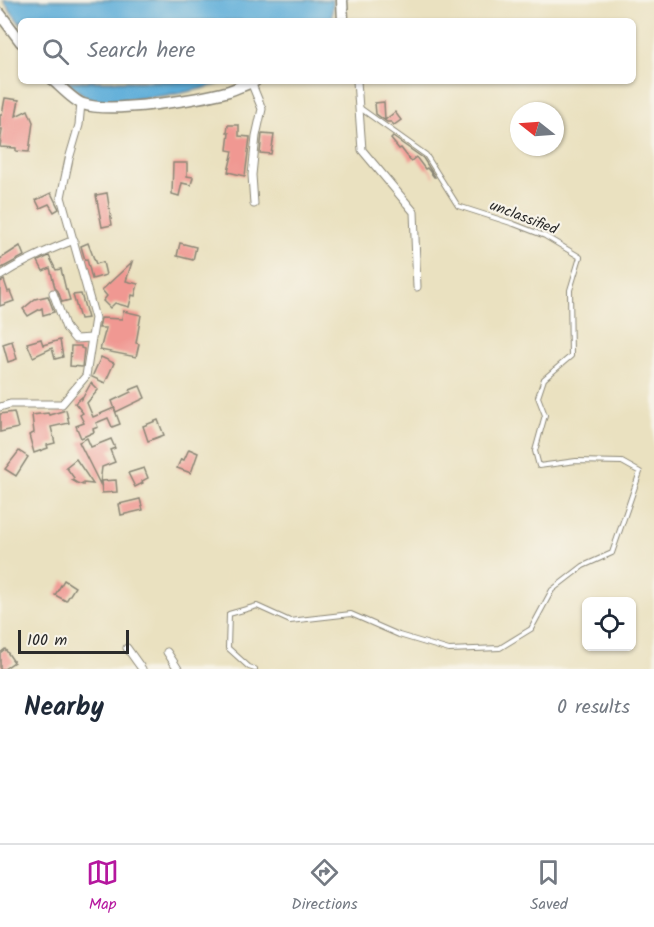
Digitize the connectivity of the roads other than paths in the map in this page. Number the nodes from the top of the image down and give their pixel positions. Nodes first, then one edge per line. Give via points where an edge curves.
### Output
1 (342, 0) edge
2 (0, 14) edge
3 (343, 18) edge
4 (18, 38) edge
5 (58, 84) edge
6 (248, 84) edge
7 (254, 84) edge
8 (357, 84) edge
9 (81, 104) junction
10 (359, 108) junction
11 (254, 204) dead end
12 (74, 240) junction
13 (0, 276) edge
14 (417, 287) dead end
15 (53, 293) dead end
16 (92, 338) junction
17 (0, 407) edge
18 (127, 648) dead end
19 (167, 652) dead end
20 (142, 669) edge
21 (178, 669) edge
22 (255, 669) edge

1 - 3 main road
2 - 4 main road
5 - 9 main road
6 - 9 main road via 229,91 132,106 100,108
7 - 11 street via 262,109 252,175
8 - 10 street
9 - 12 street via 61,197
10 - 14 street via 362,150 414,212
10 - 22 lane, unclassified via 426,155 458,206 545,236 580,257 570,290 571,356 544,379 538,398 545,415 535,451 539,466 576,461 622,462 640,472 612,553 583,566 552,590 531,629 500,648 449,650 399,635 351,614 290,621 257,606 229,614 228,648
12 - 13 street
12 - 16 street via 95,318
15 - 16 street via 66,328 75,339
16 - 17 street via 86,376 62,404
18 - 20 street
19 - 21 street

